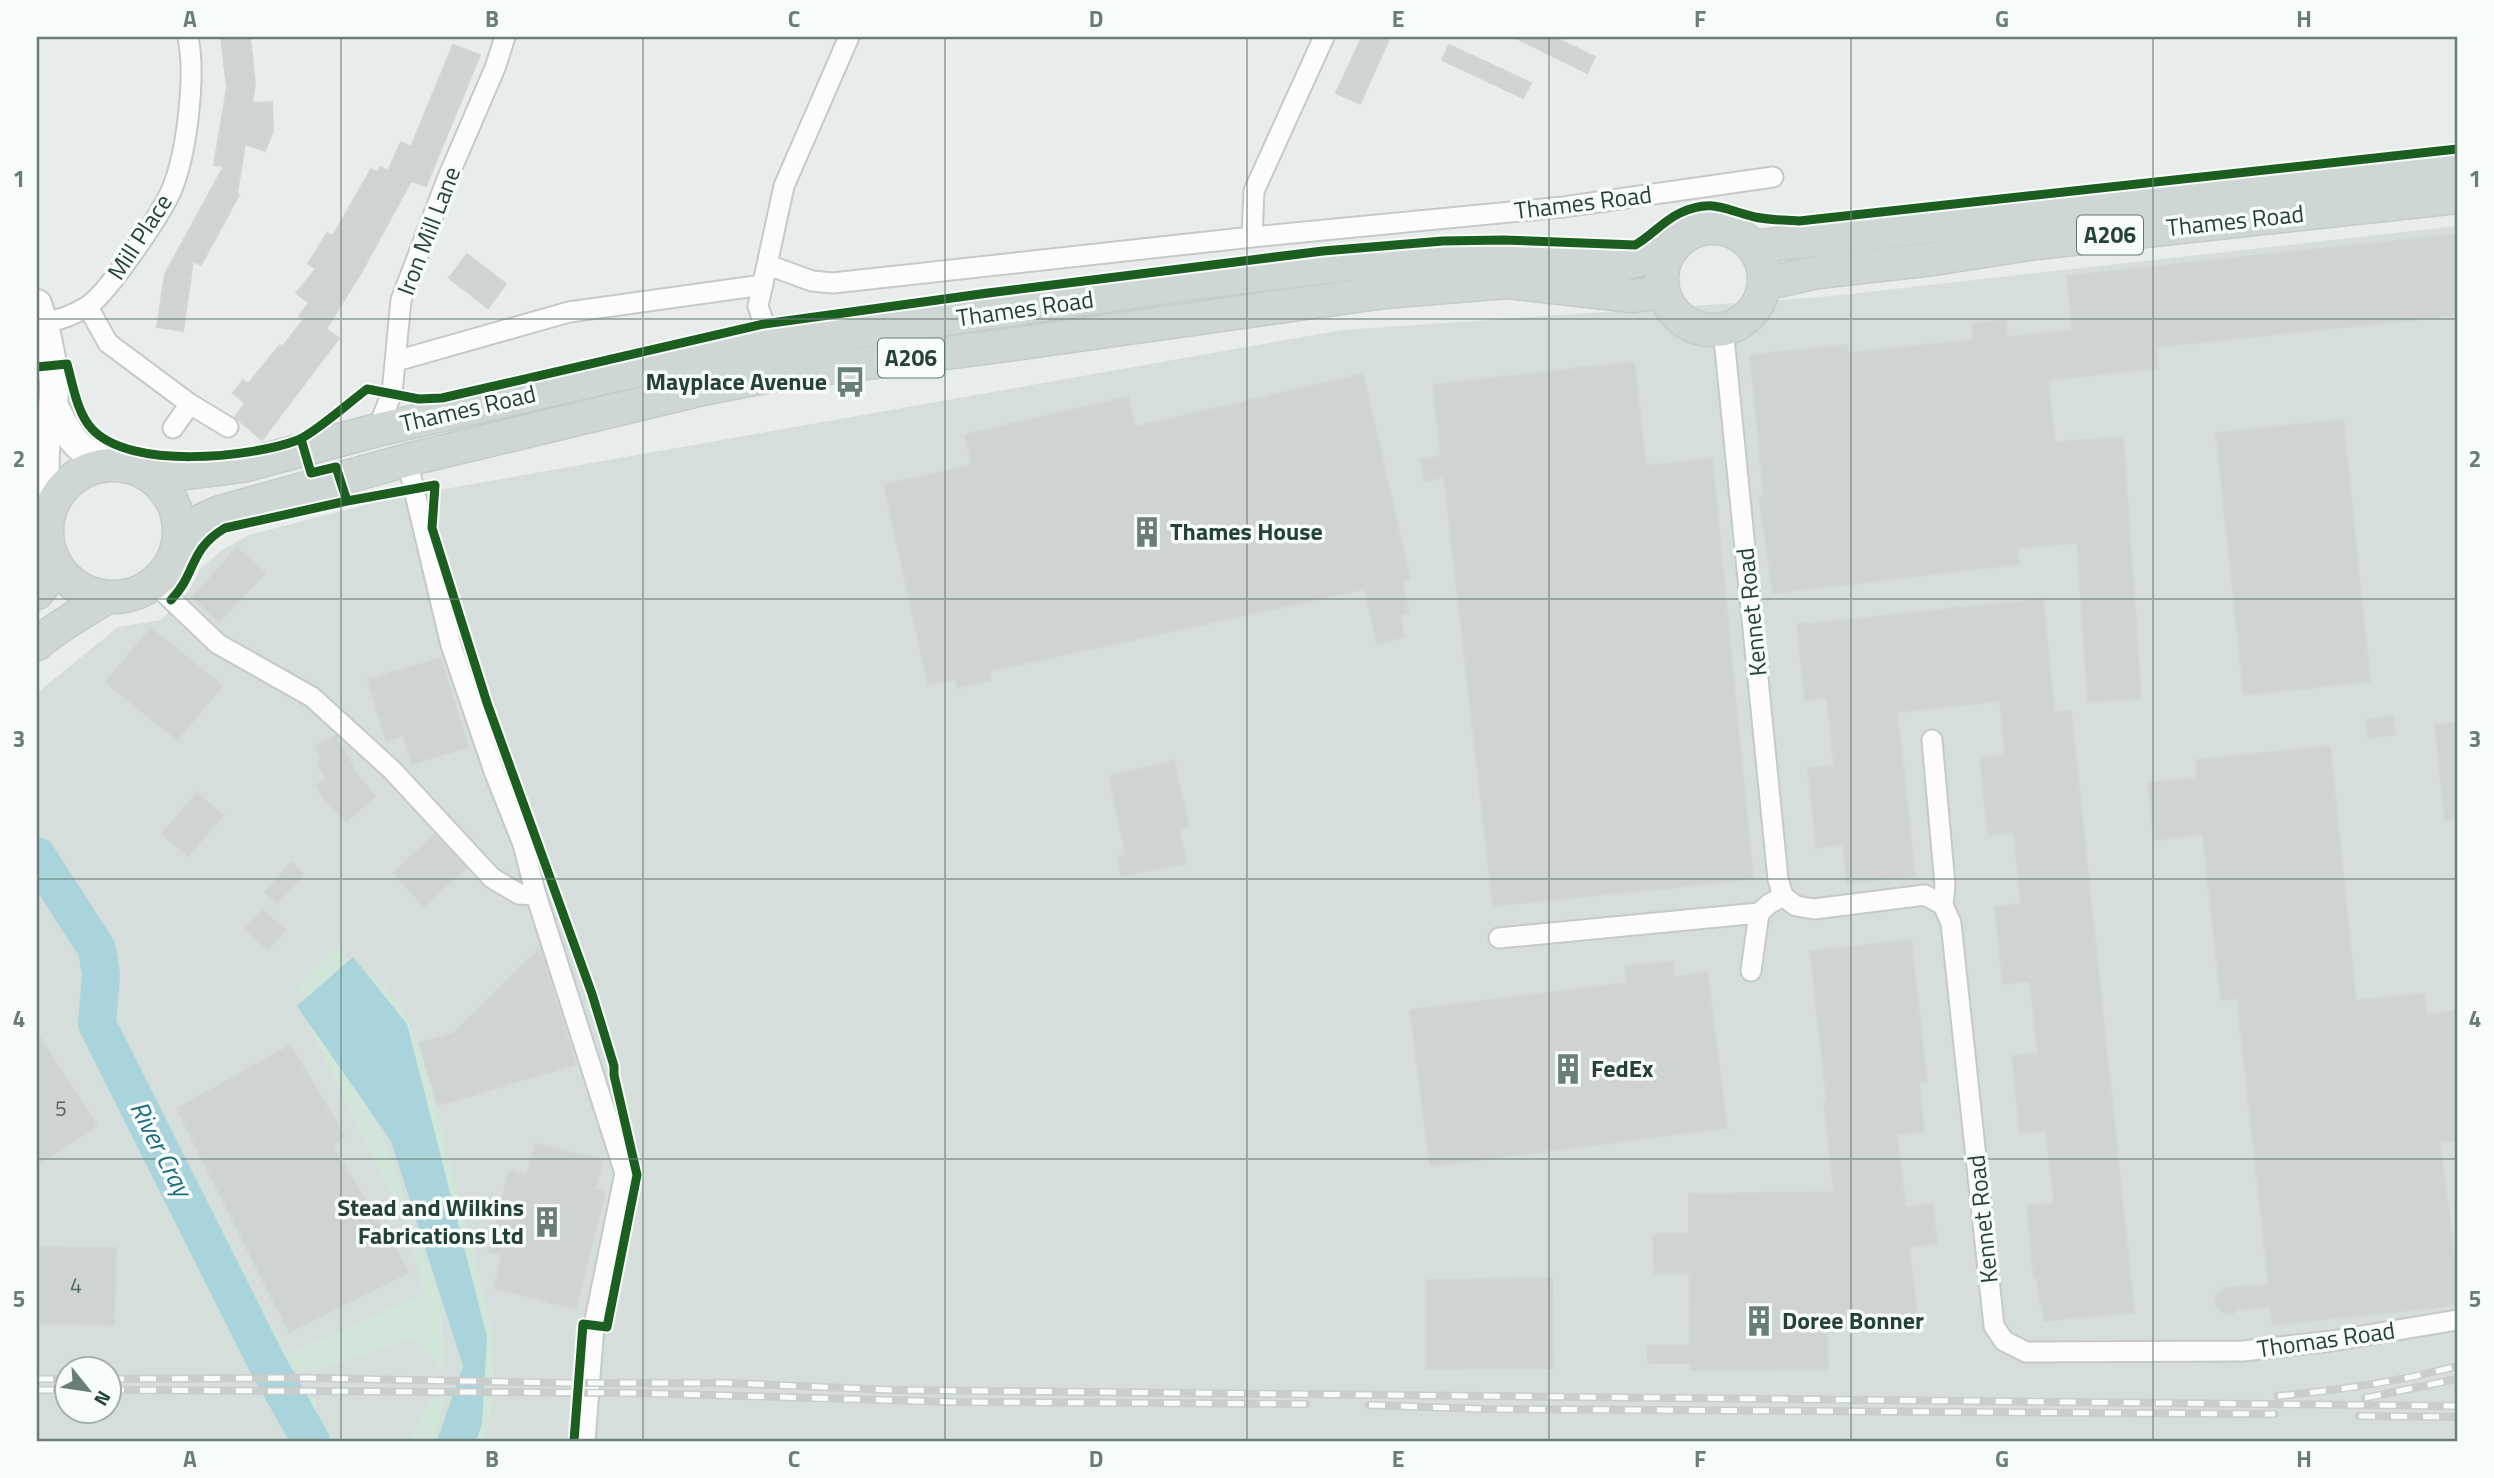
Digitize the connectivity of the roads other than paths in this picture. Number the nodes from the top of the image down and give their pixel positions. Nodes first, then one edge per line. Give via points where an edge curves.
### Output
1 (188, 37) edge
2 (505, 37) edge
3 (849, 37) edge
4 (1324, 37) edge
5 (2457, 165) edge
6 (1773, 177) dead end
7 (2457, 197) edge
8 (1252, 237) junction
9 (1753, 247) junction
10 (1669, 253) junction
11 (768, 265) junction
12 (1764, 284) junction
13 (763, 285) junction
14 (1663, 292) junction
15 (88, 307) junction
16 (40, 314) edge
17 (1723, 328) junction
18 (786, 342) junction
19 (396, 361) junction
20 (190, 404) junction
21 (53, 405) junction
22 (228, 427) dead end
23 (173, 428) dead end
24 (377, 430) junction
25 (407, 460) junction
26 (128, 469) junction
27 (48, 518) junction
28 (179, 538) junction
29 (57, 567) junction
30 (154, 583) junction
31 (37, 593) edge
32 (107, 597) junction
33 (37, 644) edge
34 (1931, 740) dead end
35 (536, 895) junction
36 (1783, 896) junction
37 (1943, 905) junction
38 (1759, 913) junction
39 (1499, 938) dead end
40 (1751, 971) dead end
41 (2457, 1320) edge
42 (2193, 1350) joint
43 (585, 1441) edge

1 - 15 street, Mill Place via 189,121 172,190 143,238
2 - 19 street, Iron Mill Lane via 401,300
3 - 11 street via 784,186
4 - 8 street via 1254,191
5 - 9 main road, Thames Road / A206
6 - 8 street, Thames Road via 1563,207
7 - 12 main road, Thames Road / A206 via 2036,243 1818,272
8 - 11 street, Thames Road via 833,283 812,281
9 - 10 main road, Thames Road / A206 via 1737,233 1709,228 1686,236
9 - 12 main road
10 - 14 main road via 1662,274
10 - 18 main road, Thames Road / A206 via 1627,263 1541,257 1383,261
11 - 13 street
12 - 17 main road via 1747,317
13 - 18 street via 758,306 764,324
13 - 19 street via 569,312
14 - 17 main road via 1675,313 1693,326
14 - 25 main road, Thames Road / A206 via 1633,296 1507,282 1384,292 775,375
15 - 16 street, Mill Place via 64,319
15 - 20 street via 108,343
16 - 21 main road via 51,365
17 - 36 street, Kennet Road
18 - 24 main road, Thames Road / A206
19 - 24 street, Iron Mill Lane via 392,393
20 - 22 street
20 - 23 street
21 - 26 main road via 74,443 88,456
21 - 27 main road via 43,482
24 - 26 main road, Thames Road / A206 via 242,467 171,475
25 - 28 main road, Thames Road / A206 via 220,512
25 - 35 street via 451,645 523,844
26 - 27 main road via 87,470 71,480 54,501
26 - 28 main road via 160,485 171,499
27 - 29 main road via 48,547
28 - 30 main road via 171,561
29 - 31 main road
29 - 32 main road via 71,583
30 - 32 main road via 133,594
30 - 35 street via 218,644 313,697 392,770 492,878 519,894
32 - 33 main road
34 - 37 street, Kennet Road
35 - 43 street via 625,1173 594,1325
36 - 37 street via 1796,906 1814,909 1925,895
36 - 38 street
37 - 42 street, Kennet Road via 1951,923 1994,1326 2004,1341 2026,1352
38 - 39 street
38 - 40 street
41 - 42 street, Thomas Road via 2332,1341 2243,1351

